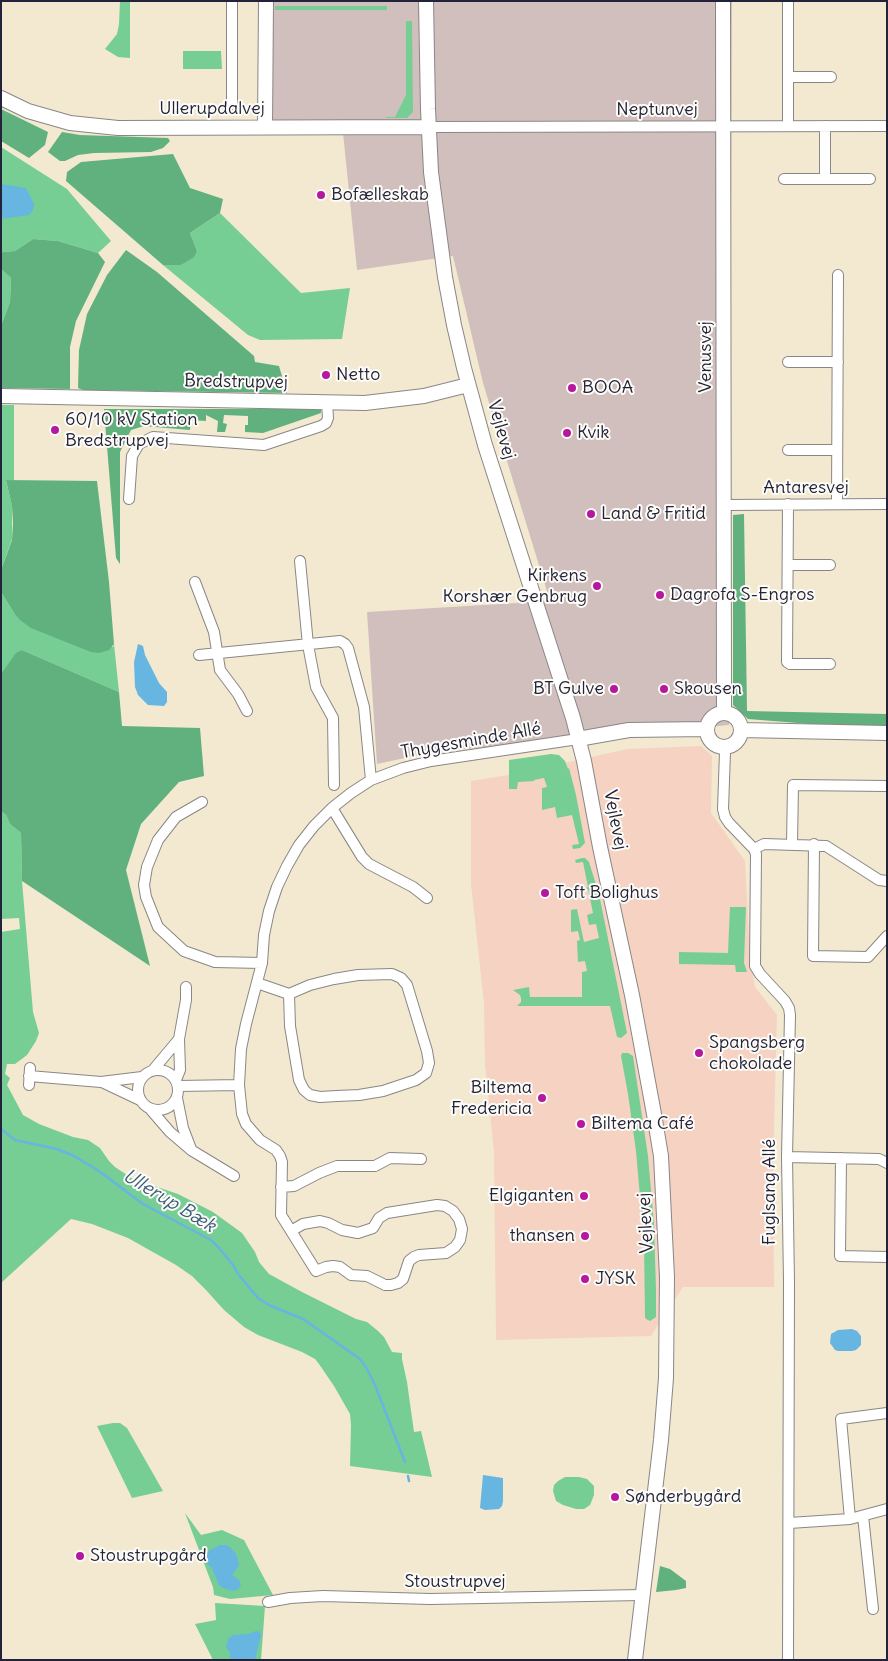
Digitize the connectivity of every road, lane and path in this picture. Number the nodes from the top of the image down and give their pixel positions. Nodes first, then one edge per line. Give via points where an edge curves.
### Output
1 (232, 1) edge
2 (266, 1) edge
3 (426, 1) edge
4 (723, 1) edge
5 (788, 1) edge
6 (788, 76) junction
7 (831, 77) dead end
8 (1, 98) edge
9 (232, 104) dead end
10 (723, 126) junction
11 (788, 126) junction
12 (825, 126) junction
13 (887, 126) edge
14 (265, 127) junction
15 (428, 127) junction
16 (784, 179) dead end
17 (825, 179) junction
18 (870, 179) dead end
19 (838, 275) dead end
20 (788, 362) dead end
21 (838, 362) junction
22 (468, 385) junction
23 (1, 396) edge
24 (327, 402) junction
25 (788, 450) dead end
26 (837, 450) junction
27 (129, 499) dead end
28 (788, 504) junction
29 (837, 504) junction
30 (887, 504) edge
31 (725, 505) junction
32 (300, 561) dead end
33 (788, 565) junction
34 (830, 565) dead end
35 (195, 582) dead end
36 (308, 645) junction
37 (217, 653) junction
38 (199, 655) dead end
39 (830, 664) dead end
40 (247, 711) dead end
41 (724, 713) junction
42 (707, 729) junction
43 (741, 730) junction
44 (887, 733) edge
45 (578, 739) junction
46 (725, 750) junction
47 (371, 780) junction
48 (334, 785) dead end
49 (887, 786) edge
50 (202, 802) dead end
51 (332, 808) junction
52 (792, 844) junction
53 (814, 844) junction
54 (754, 849) junction
55 (887, 881) edge
56 (427, 898) dead end
57 (887, 936) edge
58 (262, 963) junction
59 (256, 983) junction
60 (186, 987) dead end
61 (289, 994) junction
62 (179, 1039) junction
63 (153, 1070) junction
64 (29, 1076) dead end
65 (142, 1077) junction
66 (101, 1082) junction
67 (177, 1083) junction
68 (239, 1085) junction
69 (177, 1098) junction
70 (140, 1100) junction
71 (151, 1110) junction
72 (191, 1150) junction
73 (787, 1157) junction
74 (841, 1158) junction
75 (421, 1159) dead end
76 (887, 1163) edge
77 (234, 1176) dead end
78 (281, 1187) junction
79 (291, 1231) junction
80 (887, 1257) edge
81 (887, 1413) edge
82 (887, 1509) edge
83 (863, 1516) junction
84 (850, 1519) junction
85 (789, 1523) junction
86 (642, 1595) junction
87 (268, 1602) dead end
88 (873, 1609) dead end
89 (635, 1660) edge
90 (788, 1660) edge

1 - 9 street
2 - 14 street
3 - 15 street, Vejlevej
4 - 10 street, Venusvej
5 - 6 street
6 - 7 street
6 - 11 street
8 - 14 street, Ullerupdalvej via 28,111 70,123 118,128
10 - 11 street, Neptunvej
10 - 15 street, Neptunvej
10 - 31 street, Venusvej
11 - 12 street, Neptunvej
12 - 13 street, Neptunvej
12 - 17 street
14 - 15 street, Ullerupdalvej
15 - 22 street, Vejlevej via 445,277
16 - 17 street
17 - 18 street
19 - 21 street
20 - 21 street
21 - 26 street
22 - 24 street, Bredstrupvej via 383,402
22 - 45 street, Vejlevej
23 - 24 street, Bredstrupvej
24 - 27 street via 326,423 264,445 152,437 139,444 132,456
25 - 26 street
26 - 29 street
28 - 29 street, Antaresvej
28 - 31 street, Antaresvej
28 - 33 street
29 - 30 street, Antaresvej
31 - 41 street, Venusvej
32 - 36 street
33 - 34 street
33 - 39 street via 788,664
35 - 37 street via 214,632
36 - 37 street
36 - 47 street via 340,642 348,648 364,707
36 - 48 street via 316,687 333,718
37 - 38 street
37 - 40 street via 220,670
41 - 42 street via 714,716
41 - 43 street via 736,718
42 - 45 street via 629,730
42 - 46 street via 710,740
43 - 44 street
43 - 46 street via 734,744
45 - 47 street, Thygesminde Allé via 431,761
45 - 86 street, Vejlevej via 661,1156 668,1304 666,1378
46 - 54 street via 725,817
47 - 51 street, Thygesminde Allé
49 - 52 street via 793,786
50 - 58 street via 176,817 158,840 147,867 146,897 158,927 184,951 215,962
51 - 56 street via 369,864
51 - 58 street, Thygesminde Allé via 300,845 277,887 268,919
52 - 53 street
52 - 54 street via 764,844
53 - 55 street via 826,846 880,880
53 - 57 street via 813,956 868,957
54 - 73 street, Fuglsang Allé via 755,966 785,1001 790,1015
58 - 59 street, Thygesminde Allé
59 - 61 street
59 - 68 street, Thygesminde Allé via 241,1049
60 - 62 street
61 - 61 street via 290,1026 299,1080 310,1095 359,1095 416,1080 426,1073 429,1063 427,1051 407,985 401,978 392,974 358,975 326,981
62 - 63 street
62 - 67 street
63 - 65 street
63 - 67 street via 166,1071
64 - 66 street
65 - 66 street
65 - 70 street via 138,1088
66 - 70 street
67 - 68 street
67 - 69 street
68 - 78 street, Thygesminde Allé via 246,1124 280,1156
69 - 71 street via 166,1109
69 - 72 street
70 - 71 street
71 - 72 street
72 - 77 street
73 - 74 street
73 - 85 street, Fuglsang Allé
74 - 76 street via 879,1159
74 - 80 street via 840,1256
75 - 78 street via 390,1158 376,1166 337,1166 294,1186
78 - 79 street, Thygesminde Allé via 281,1215
79 - 79 street, Thygesminde Allé via 320,1221 358,1233 373,1228 387,1213 437,1205 453,1211 462,1229 455,1247 446,1253 414,1257 403,1279 391,1285 367,1276 351,1275 333,1266 316,1271
81 - 84 street via 841,1419
82 - 83 street
83 - 84 street
83 - 88 street
84 - 85 street
85 - 90 street, Fuglsang Allé
86 - 87 street, Stoustrupvej via 430,1599 322,1596
86 - 89 street, Vejlevej

